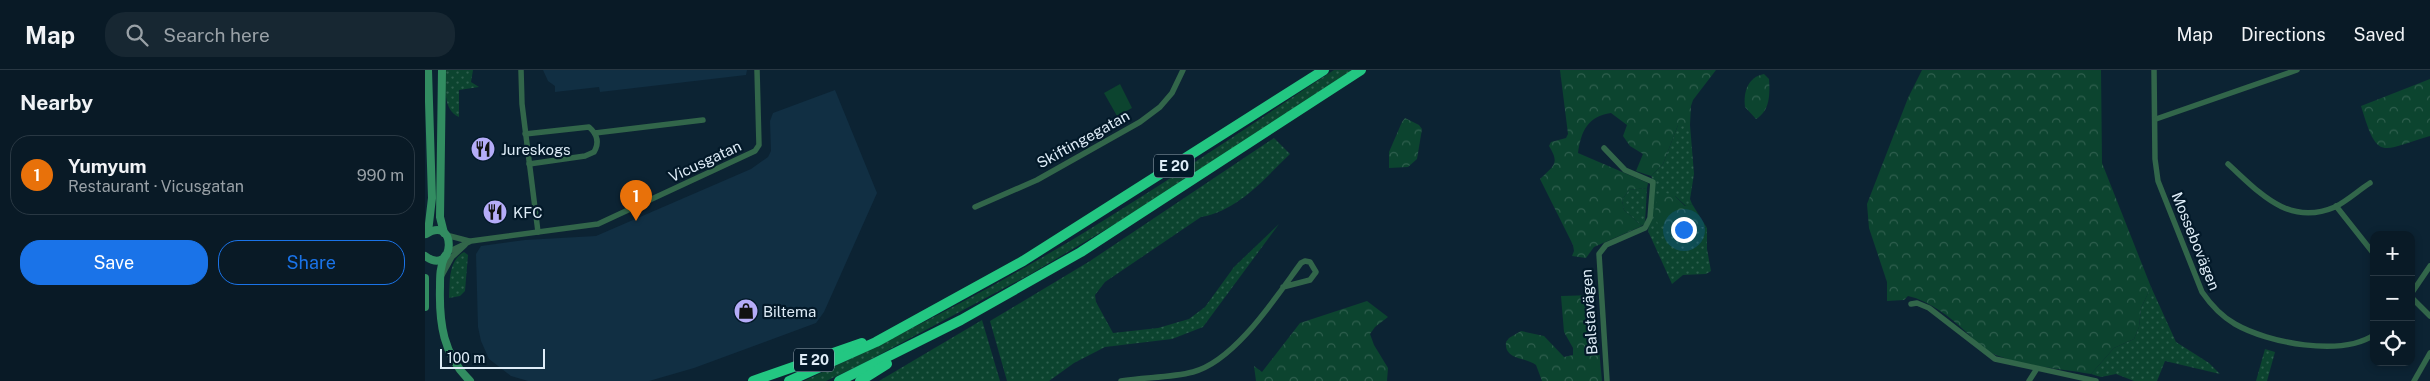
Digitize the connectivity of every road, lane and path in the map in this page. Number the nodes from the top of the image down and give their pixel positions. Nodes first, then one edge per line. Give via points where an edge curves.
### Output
1 (428, 70) edge
2 (442, 70) edge
3 (521, 70) edge
4 (757, 70) edge
5 (1183, 70) edge
6 (1324, 70) edge
7 (1361, 70) edge
8 (2154, 70) edge
9 (2297, 70) edge
10 (2156, 119) junction
11 (703, 120) dead end
12 (595, 133) junction
13 (525, 134) junction
14 (1604, 148) dead end
15 (529, 164) junction
16 (2229, 164) dead end
17 (2370, 183) dead end
18 (2336, 206) junction
19 (975, 207) dead end
20 (538, 232) junction
21 (426, 233) edge
22 (445, 234) junction
23 (471, 241) junction
24 (2370, 249) edge
25 (446, 254) junction
26 (425, 256) edge
27 (2430, 266) edge
28 (425, 278) edge
29 (440, 280) junction
30 (1283, 287) junction
31 (2415, 289) edge
32 (2415, 299) edge
33 (1911, 304) dead end
34 (425, 307) edge
35 (2430, 316) edge
36 (2370, 337) edge
37 (876, 342) junction
38 (918, 343) junction
39 (2430, 353) edge
40 (2036, 370) junction
41 (471, 381) edge
42 (753, 381) edge
43 (789, 381) edge
44 (839, 381) edge
45 (860, 381) edge
46 (1121, 381) edge
47 (1607, 381) edge
48 (2029, 381) edge
49 (2096, 381) edge
50 (2414, 381) edge

1 - 21 main road via 432,198 431,220
2 - 22 main road via 440,217
3 - 13 street
4 - 20 street, Vicusgatan via 759,145 755,151 598,224
5 - 19 street, Skiftingegatan via 1171,94 1140,122 1037,180
6 - 37 highway, E 20 via 1045,249
7 - 38 highway, E 20 via 1081,252
8 - 10 street, Mossebovägen
9 - 10 street
10 - 36 street, Mossebovägen via 2155,159 2159,181 2202,292 2216,310 2249,331 2302,344 2343,347
11 - 12 street
12 - 13 street via 589,127
12 - 15 street via 597,148 590,154
13 - 15 street
14 - 47 street, Balstavägen via 1625,170 1653,182 1650,218 1645,228 1606,245 1599,254
15 - 20 street
16 - 18 street via 2277,206 2307,212
17 - 18 street
18 - 24 street
20 - 23 street, Vicusgatan
21 - 22 main road via 435,230
22 - 23 street, Vicusgatan
22 - 25 main road via 450,242
23 - 25 street, Vicusgatan
23 - 29 street via 452,258
25 - 26 main road via 435,260
25 - 29 main road
27 - 31 street
28 - 34 main road
29 - 41 main road via 442,330 455,363
30 - 30 street via 1310,280 1316,272 1314,266 1310,262 1301,263
30 - 46 street via 1232,349 1214,363 1192,373
32 - 35 street
33 - 40 street via 1929,308 1995,359
37 - 42 highway, E 20 via 857,343
37 - 43 highway, E 20
38 - 44 highway, E 20
38 - 45 highway, E 20
39 - 50 street
40 - 48 street
40 - 49 street

